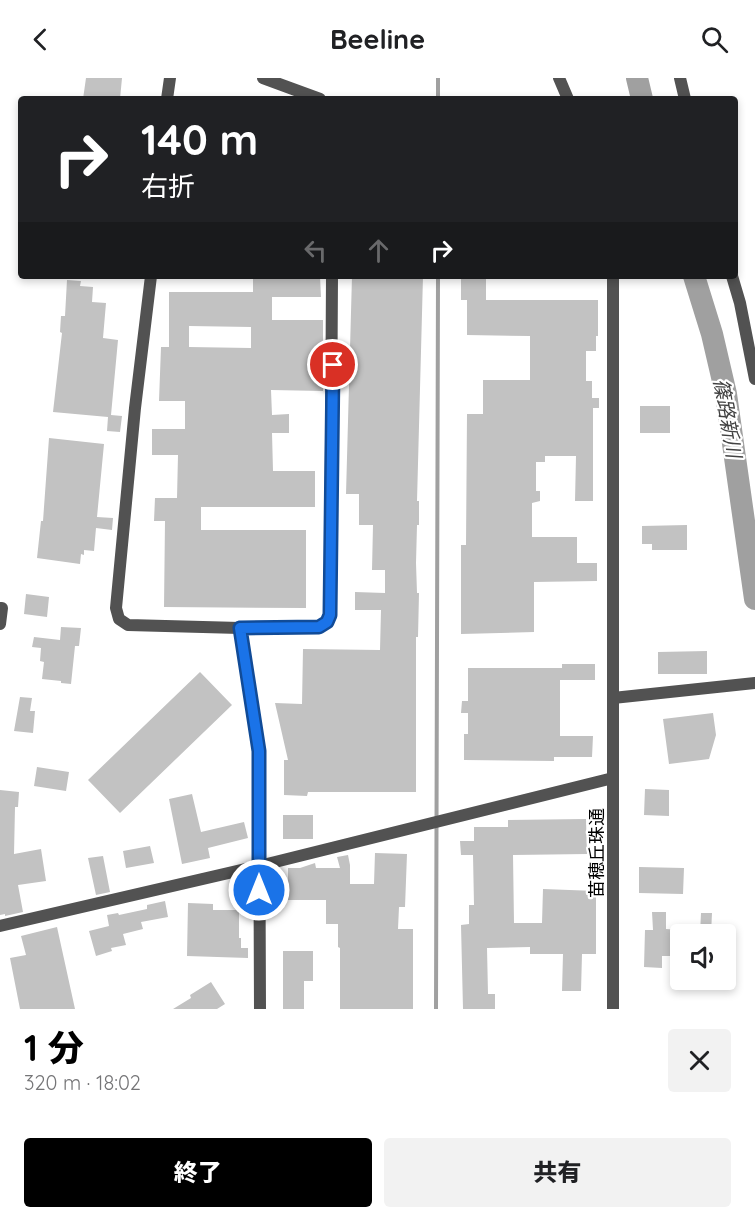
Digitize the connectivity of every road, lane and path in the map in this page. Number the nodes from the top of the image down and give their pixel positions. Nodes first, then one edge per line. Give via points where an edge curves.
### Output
1 (170, 78) edge
2 (263, 78) edge
3 (559, 78) edge
4 (680, 78) edge
5 (168, 96) edge
6 (312, 96) edge
7 (567, 96) edge
8 (684, 96) edge
9 (151, 279) edge
10 (332, 279) edge
11 (613, 279) edge
12 (733, 279) edge
13 (755, 379) edge
14 (0, 608) edge
15 (0, 624) edge
16 (240, 628) junction
17 (755, 683) edge
18 (613, 698) junction
19 (613, 778) junction
20 (259, 866) junction
21 (0, 926) edge
22 (260, 1009) edge
23 (613, 1009) edge

1 - 5 street
2 - 6 street
3 - 7 street
4 - 8 street
9 - 16 street via 116,608 119,619 128,625
10 - 16 street via 330,615 319,627
11 - 18 street, 苗穂丘珠通
12 - 13 street
14 - 15 street
16 - 20 street via 259,751
17 - 18 street
18 - 19 street, 苗穂丘珠通
19 - 20 street
19 - 23 street, 苗穂丘珠通
20 - 21 street
20 - 22 street

